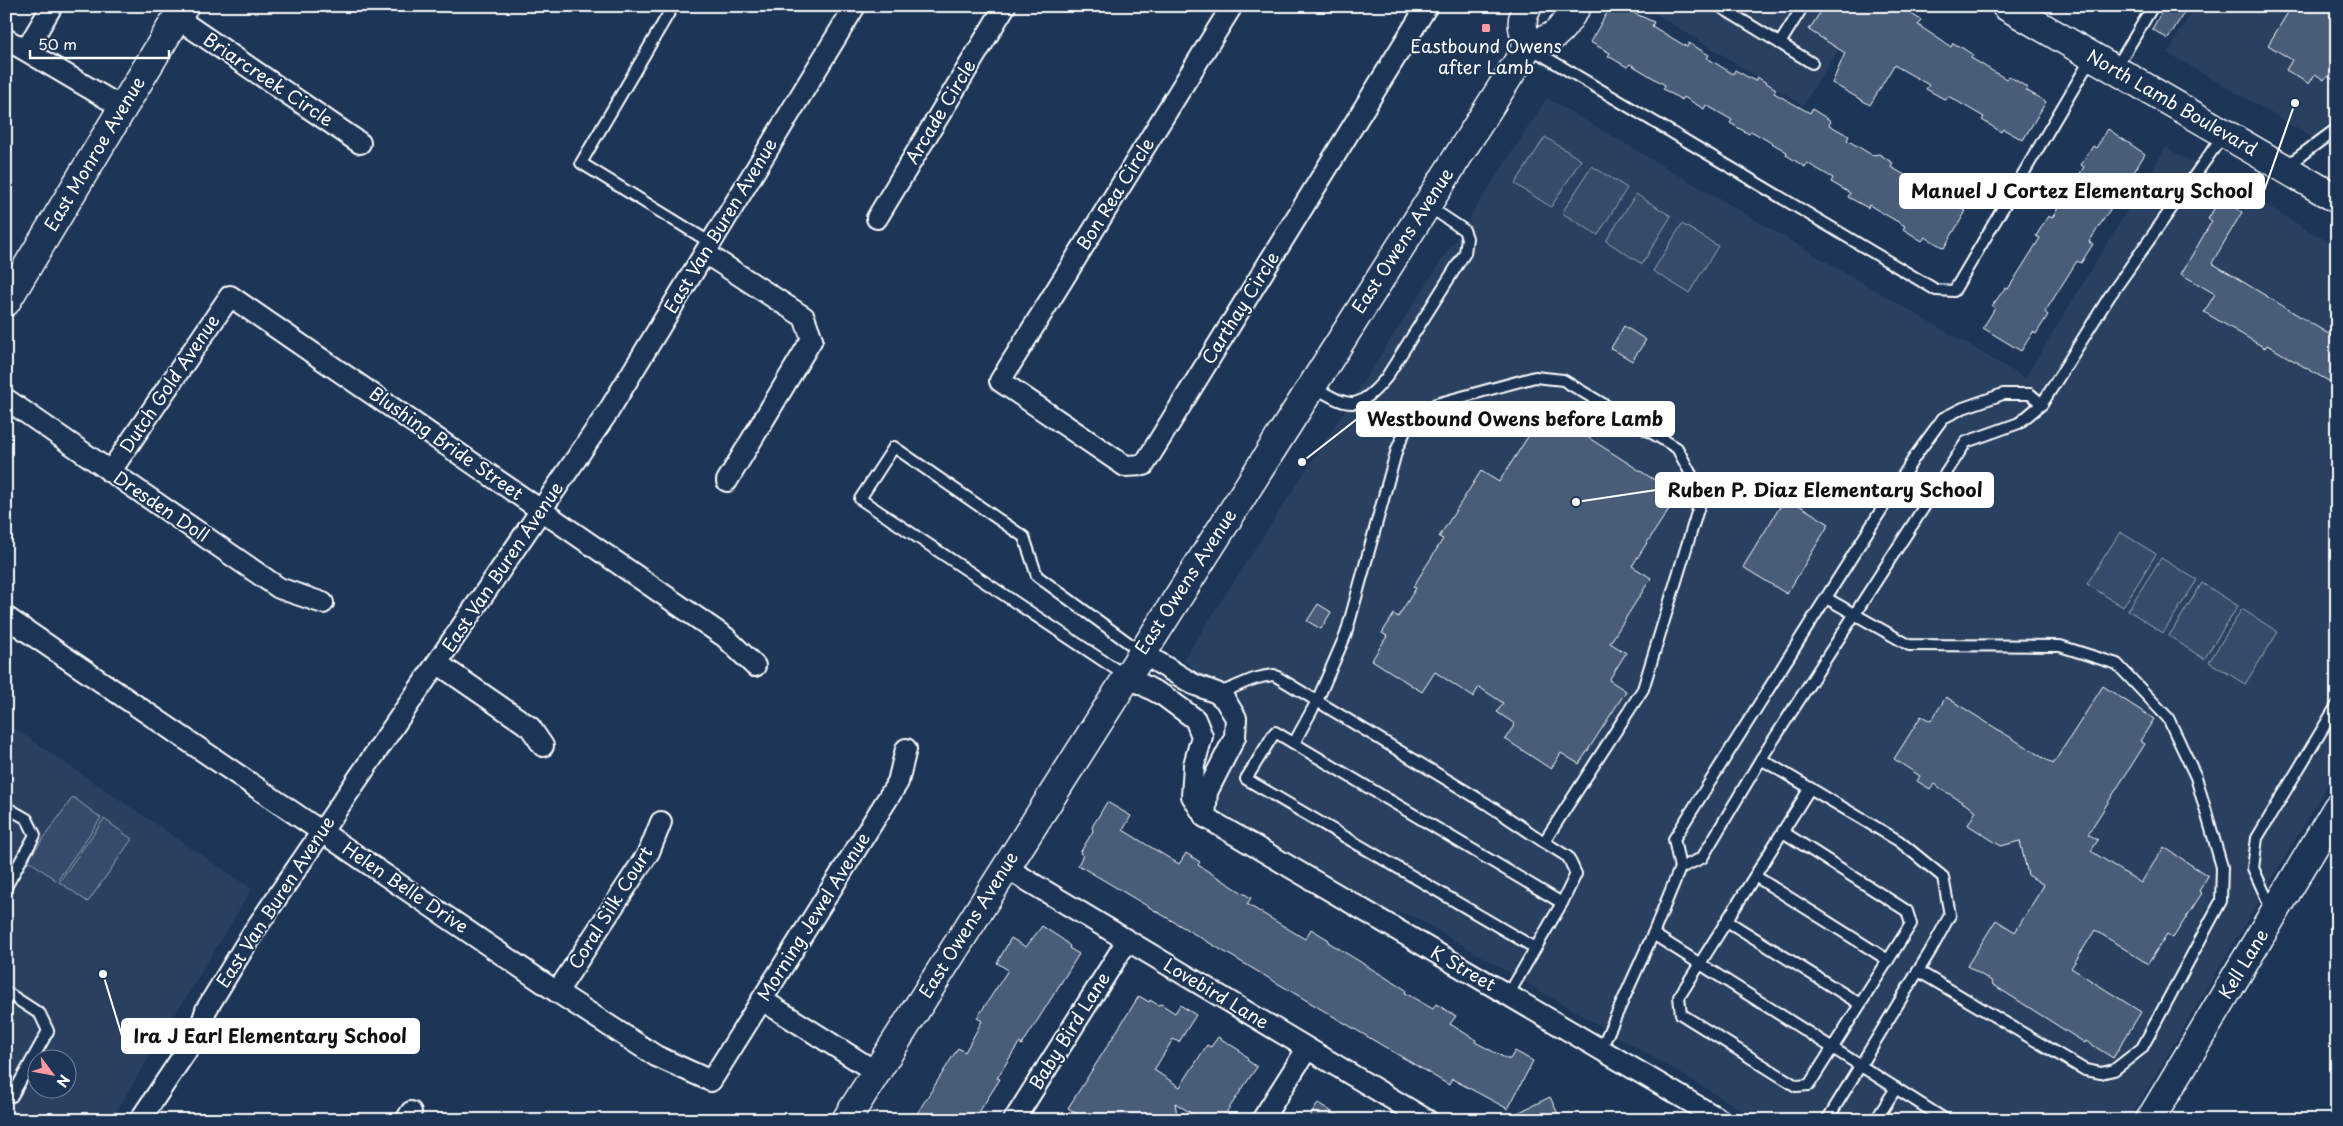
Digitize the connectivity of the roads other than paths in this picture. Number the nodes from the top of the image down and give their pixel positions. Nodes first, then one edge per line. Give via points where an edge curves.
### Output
1 (52, 6) edge
2 (673, 6) edge
3 (855, 6) edge
4 (1006, 6) edge
5 (1232, 6) edge
6 (1428, 6) edge
7 (1528, 6) edge
8 (1577, 6) edge
9 (1719, 6) edge
10 (1803, 6) edge
11 (2006, 6) edge
12 (2153, 6) edge
13 (181, 12) edge
14 (6, 39) edge
15 (1780, 43) junction
16 (1528, 46) junction
17 (26, 50) junction
18 (1812, 63) dead end
19 (2104, 63) junction
20 (123, 108) junction
21 (2337, 131) edge
22 (2224, 134) junction
23 (360, 143) dead end
24 (2283, 168) junction
25 (2337, 199) edge
26 (1426, 205) junction
27 (877, 218) dead end
28 (708, 248) junction
29 (230, 296) joint
30 (6, 302) edge
31 (1000, 381) joint
32 (1311, 386) junction
33 (6, 399) edge
34 (2042, 404) junction
35 (110, 472) junction
36 (727, 481) dead end
37 (542, 511) junction
38 (1826, 598) junction
39 (323, 603) dead end
40 (1854, 615) junction
41 (6, 616) edge
42 (1141, 652) junction
43 (437, 663) junction
44 (755, 666) dead end
45 (1126, 676) junction
46 (1217, 693) junction
47 (1317, 701) junction
48 (2337, 705) edge
49 (1294, 743) junction
50 (543, 746) dead end
51 (906, 749) dead end
52 (1761, 759) junction
53 (1810, 788) junction
54 (6, 807) edge
55 (2337, 808) edge
56 (1205, 817) junction
57 (661, 822) dead end
58 (322, 831) junction
59 (1783, 832) junction
60 (1544, 842) junction
61 (1005, 867) junction
62 (1680, 868) junction
63 (1754, 876) junction
64 (6, 887) edge
65 (1562, 903) junction
66 (2274, 914) junction
67 (1727, 921) junction
68 (1653, 934) junction
69 (1127, 941) junction
70 (1535, 948) junction
71 (1888, 960) junction
72 (1700, 964) junction
73 (1918, 971) junction
74 (6, 992) edge
75 (557, 992) junction
76 (1508, 995) junction
77 (762, 1000) junction
78 (1860, 1004) junction
79 (1832, 1048) junction
80 (1307, 1049) junction
81 (1601, 1049) junction
82 (1860, 1066) junction
83 (876, 1072) junction
84 (711, 1081) joint
85 (1896, 1088) junction
86 (12, 1096) dead end
87 (140, 1120) edge
88 (846, 1120) edge
89 (1014, 1120) edge
90 (1262, 1120) edge
91 (1427, 1120) edge
92 (1721, 1120) edge
93 (1827, 1120) edge
94 (1876, 1120) edge
95 (1946, 1120) edge
96 (2150, 1120) edge

1 - 17 street
2 - 28 lane via 581,163
3 - 28 street, East Van Buren Avenue
4 - 27 street, Arcade Circle
5 - 31 street, Bon Rea Circle
6 - 31 street, Carthay Circle via 1144,465 1125,466
7 - 16 main road via 1521,24
8 - 16 main road via 1553,38
9 - 15 lane
10 - 15 lane
11 - 19 main road, North Lamb Boulevard
12 - 19 lane
13 - 20 main road, East Monroe Avenue
13 - 23 street, Briarcreek Circle
14 - 17 street
15 - 18 lane
16 - 19 lane via 1936,290 1948,292 1954,291
16 - 26 main road, East Owens Avenue
17 - 20 street
19 - 22 main road, North Lamb Boulevard
20 - 30 main road, East Monroe Avenue
21 - 24 lane
22 - 24 main road, North Lamb Boulevard
22 - 34 lane via 2109,297
24 - 25 main road, North Lamb Boulevard
26 - 32 main road, East Owens Avenue
26 - 32 lane via 1464,230 1467,246 1396,362 1372,395 1353,404 1345,404
28 - 36 street via 804,317 812,339
28 - 37 street, East Van Buren Avenue via 608,412
29 - 35 street, Dutch Gold Avenue
29 - 37 street, Blushing Bride Street
32 - 42 main road, East Owens Avenue
33 - 35 street, Dresden Doll
34 - 38 lane via 2030,394 2003,394 1943,418
34 - 40 lane via 2019,423 1966,442
35 - 39 street, Dresden Doll via 279,588
37 - 43 street, East Van Buren Avenue
37 - 44 street, Blushing Bride Street via 725,637
38 - 40 lane
38 - 62 lane via 1674,839
40 - 52 lane
40 - 73 lane via 1909,645 2060,646 2117,664 2168,718 2196,777 2222,867 2221,901 2212,918 2142,1048 2114,1070 2101,1073 2085,1070
41 - 58 street, Helen Belle Drive
42 - 45 main road, East Owens Avenue
42 - 45 lane via 1037,576 1024,537 894,447 860,499
42 - 46 street via 1192,684
43 - 50 street via 530,727
43 - 58 street, East Van Buren Avenue
45 - 56 street, K Street via 1164,696 1194,719 1202,736 1194,765 1192,796
45 - 61 main road, East Owens Avenue
46 - 47 lane via 1231,690 1256,676 1274,675
46 - 56 street via 1236,718 1235,737 1207,792
47 - 49 lane
47 - 60 lane
47 - 60 lane via 1346,634 1397,448 1408,425 1436,404 1534,377 1563,380 1677,448 1694,480 1699,506 1643,689
48 - 66 lane via 2257,838 2254,868
49 - 65 lane
49 - 70 lane via 1275,732 1246,779
51 - 77 street, Morning Jewel Avenue via 898,782
52 - 53 lane
52 - 62 lane via 1702,858
53 - 59 lane
53 - 73 lane via 1899,841 1943,877 1950,915
54 - 64 lane via 27,819 35,835
55 - 66 main road, Kell Lane
56 - 76 street, K Street
57 - 75 street, Coral Silk Court via 649,852
58 - 75 street, Helen Belle Drive
58 - 87 street, East Van Buren Avenue via 254,931 206,1010 199,1032
59 - 63 lane
59 - 71 lane via 1907,911 1911,924
60 - 65 lane via 1568,858 1576,874
61 - 69 street, Lovebird Lane
61 - 83 main road, East Owens Avenue
62 - 68 lane
63 - 67 lane
63 - 71 lane
65 - 70 lane
66 - 96 main road, Kell Lane
67 - 72 lane
67 - 78 lane
68 - 72 lane
68 - 81 lane
69 - 80 street, Lovebird Lane
69 - 89 street, Baby Bird Lane
70 - 76 lane
71 - 78 lane
72 - 79 lane
72 - 79 lane via 1678,997 1681,1014 1796,1086 1809,1085
73 - 82 lane
74 - 86 lane via 40,1014 48,1031
75 - 84 street, Helen Belle Drive via 656,1056
76 - 81 street, K Street
77 - 83 street
77 - 84 street, Morning Jewel Avenue
78 - 79 lane
79 - 82 lane
80 - 90 street
80 - 91 street, Lovebird Lane
81 - 92 street, K Street
82 - 85 lane
82 - 93 lane
83 - 88 main road, East Owens Avenue
85 - 94 lane
85 - 95 lane

